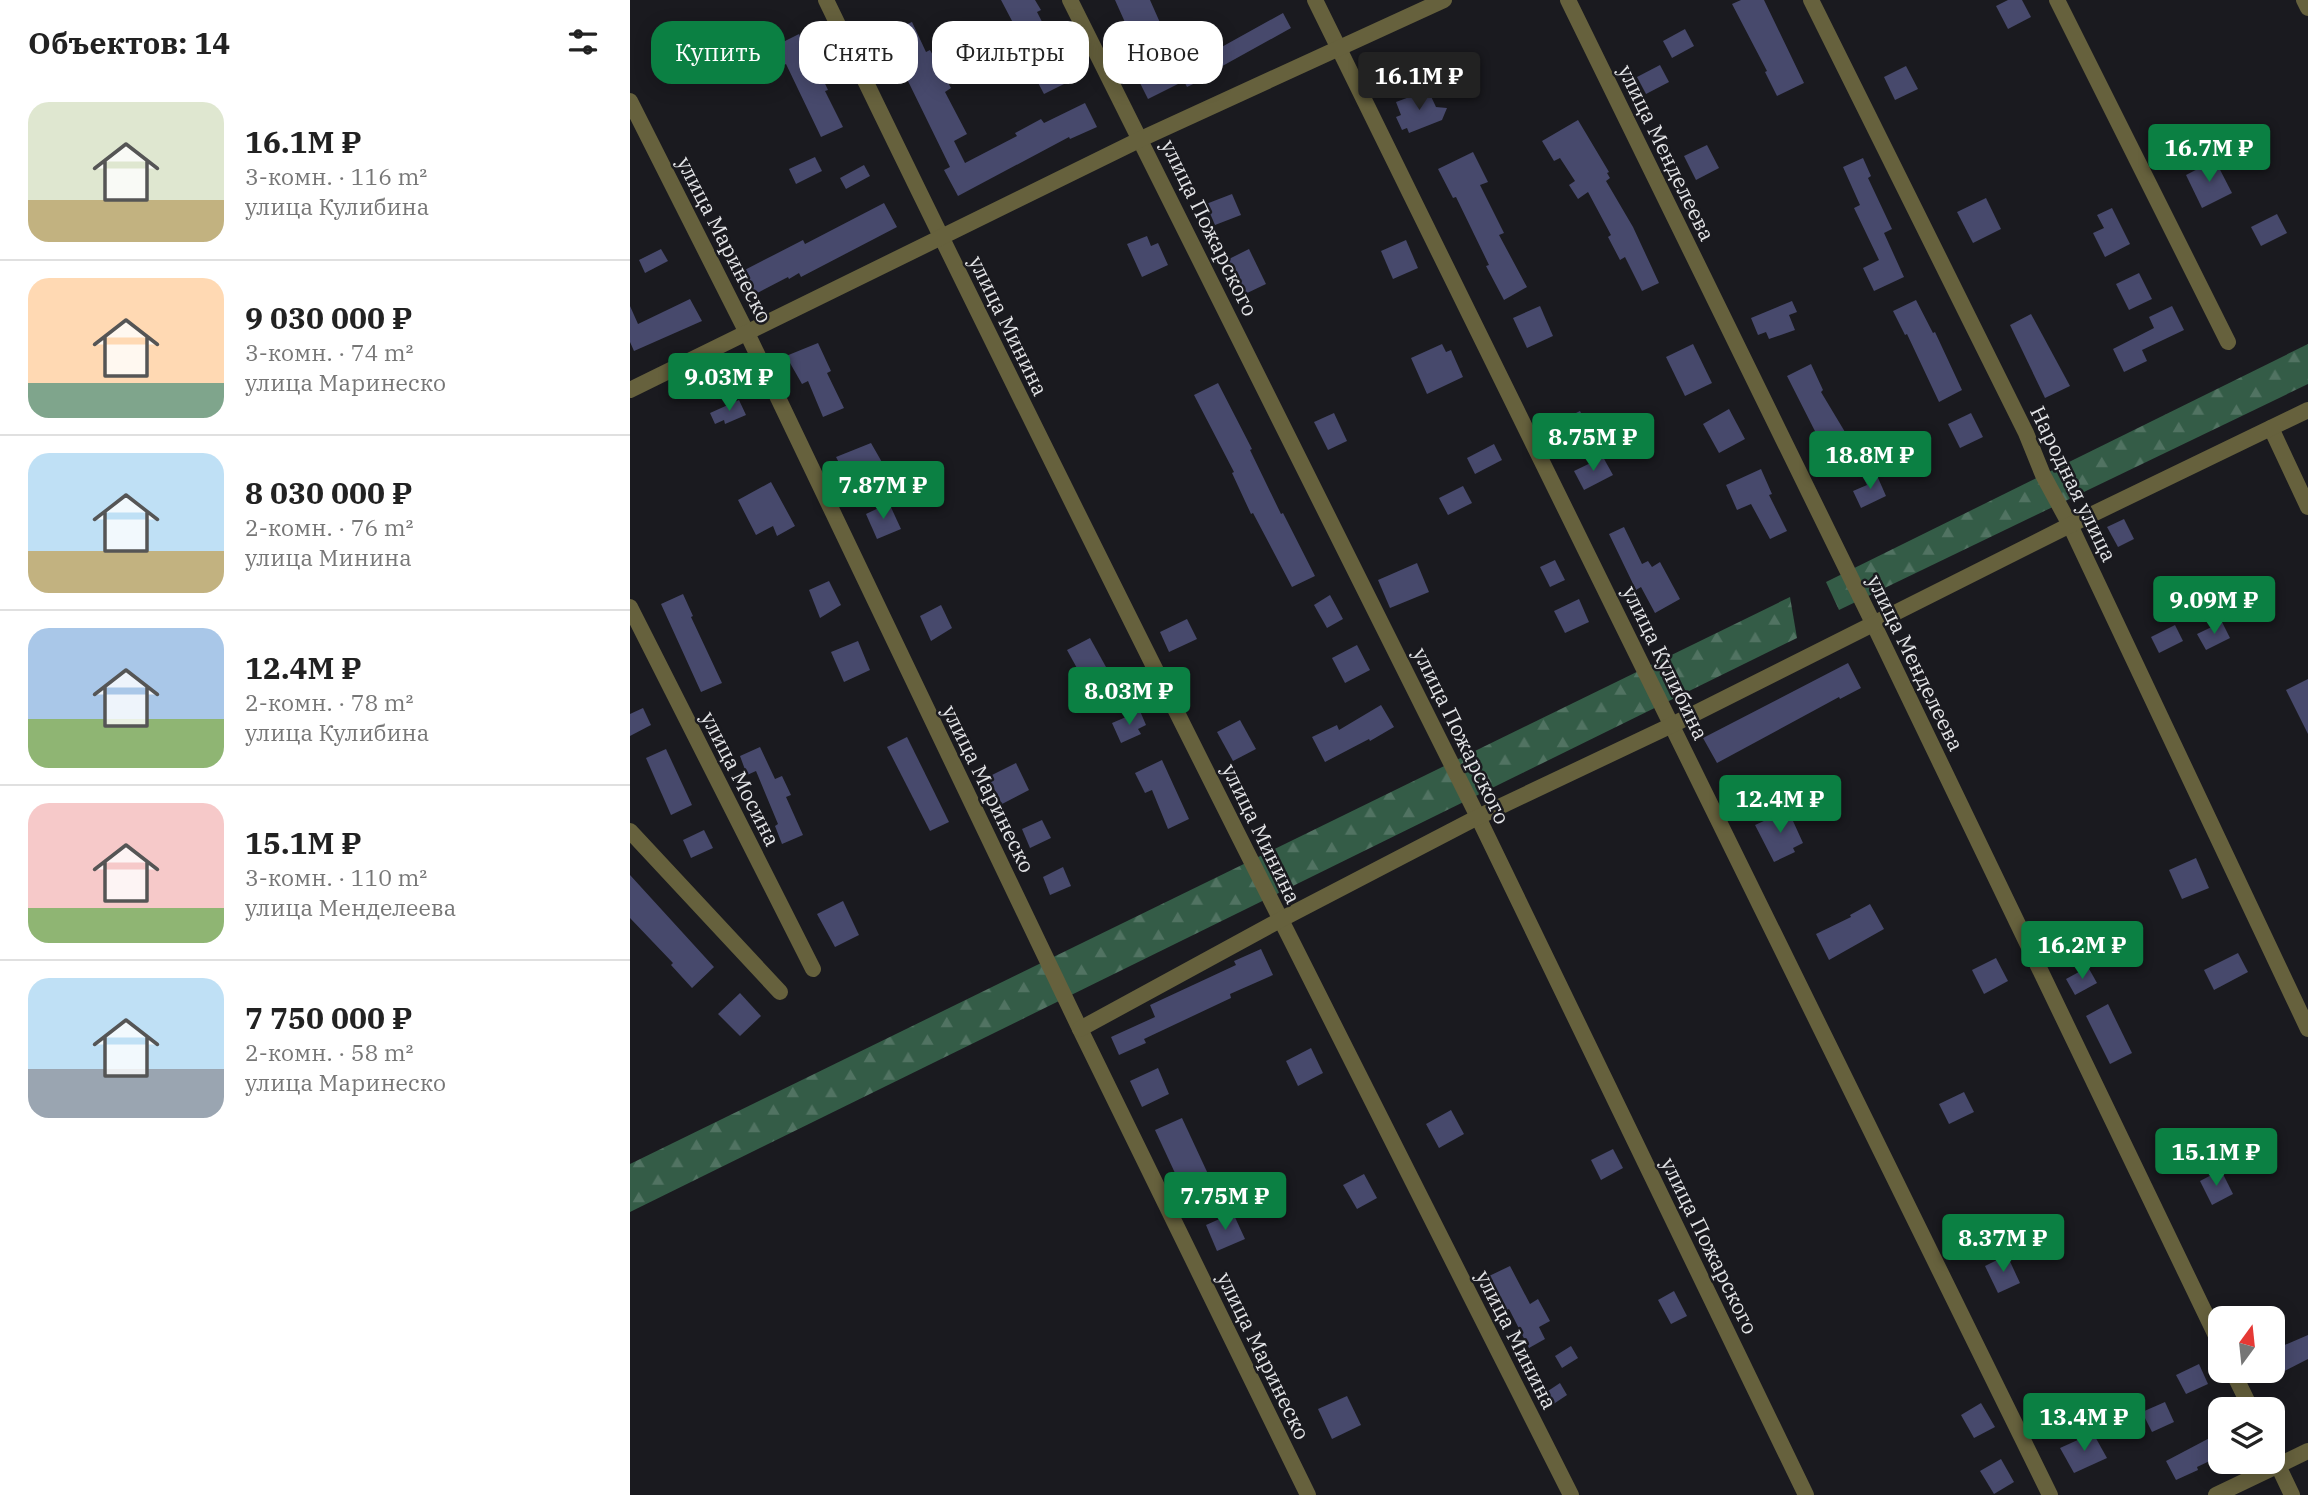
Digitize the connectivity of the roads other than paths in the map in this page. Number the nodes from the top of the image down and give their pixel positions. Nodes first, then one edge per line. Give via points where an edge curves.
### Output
1 (826, 0) edge
2 (1070, 0) edge
3 (1315, 0) edge
4 (1444, 0) edge
5 (1568, 0) edge
6 (1811, 0) edge
7 (2057, 0) edge
8 (2304, 0) edge
9 (2308, 8) edge
10 (1339, 48) junction
11 (630, 101) edge
12 (1141, 139) junction
13 (940, 236) junction
14 (747, 333) junction
15 (2228, 342) dead end
16 (630, 390) edge
17 (2308, 410) edge
18 (2271, 428) junction
19 (2308, 507) edge
20 (2070, 525) junction
21 (630, 607) edge
22 (1874, 625) junction
23 (1672, 725) junction
24 (1478, 817) junction
25 (630, 831) edge
26 (1280, 920) junction
27 (813, 970) dead end
28 (780, 992) dead end
29 (1080, 1029) junction
30 (2308, 1029) edge
31 (2208, 1319) edge
32 (2308, 1451) edge
33 (2285, 1457) edge
34 (2252, 1474) edge
35 (2282, 1474) edge
36 (1308, 1495) edge
37 (1571, 1495) edge
38 (1806, 1495) edge
39 (2050, 1495) edge
40 (2216, 1495) edge
41 (2292, 1495) edge

1 - 13 street, улица Минина
2 - 12 street, улица Пожарского
3 - 10 street, улица Кулибина
4 - 10 street
5 - 22 street, улица Менделеева
6 - 20 street, Народная улица
7 - 15 street
8 - 9 street
10 - 12 street
10 - 23 street, улица Кулибина
11 - 14 street, улица Маринеско
12 - 13 street
12 - 24 street, улица Пожарского
13 - 14 street
13 - 26 street, улица Минина
14 - 16 street
14 - 29 street, улица Маринеско
17 - 18 street
18 - 19 street
18 - 20 street
20 - 22 street
20 - 30 street, Народная улица
21 - 27 street, улица Мосина
22 - 23 street
22 - 31 street, улица Менделеева
23 - 24 street
23 - 39 street, улица Кулибина
24 - 26 street
24 - 38 street, улица Пожарского
25 - 28 street
26 - 29 street
26 - 37 street, улица Минина
29 - 36 street, улица Маринеско
32 - 33 street
34 - 40 street
35 - 41 street

